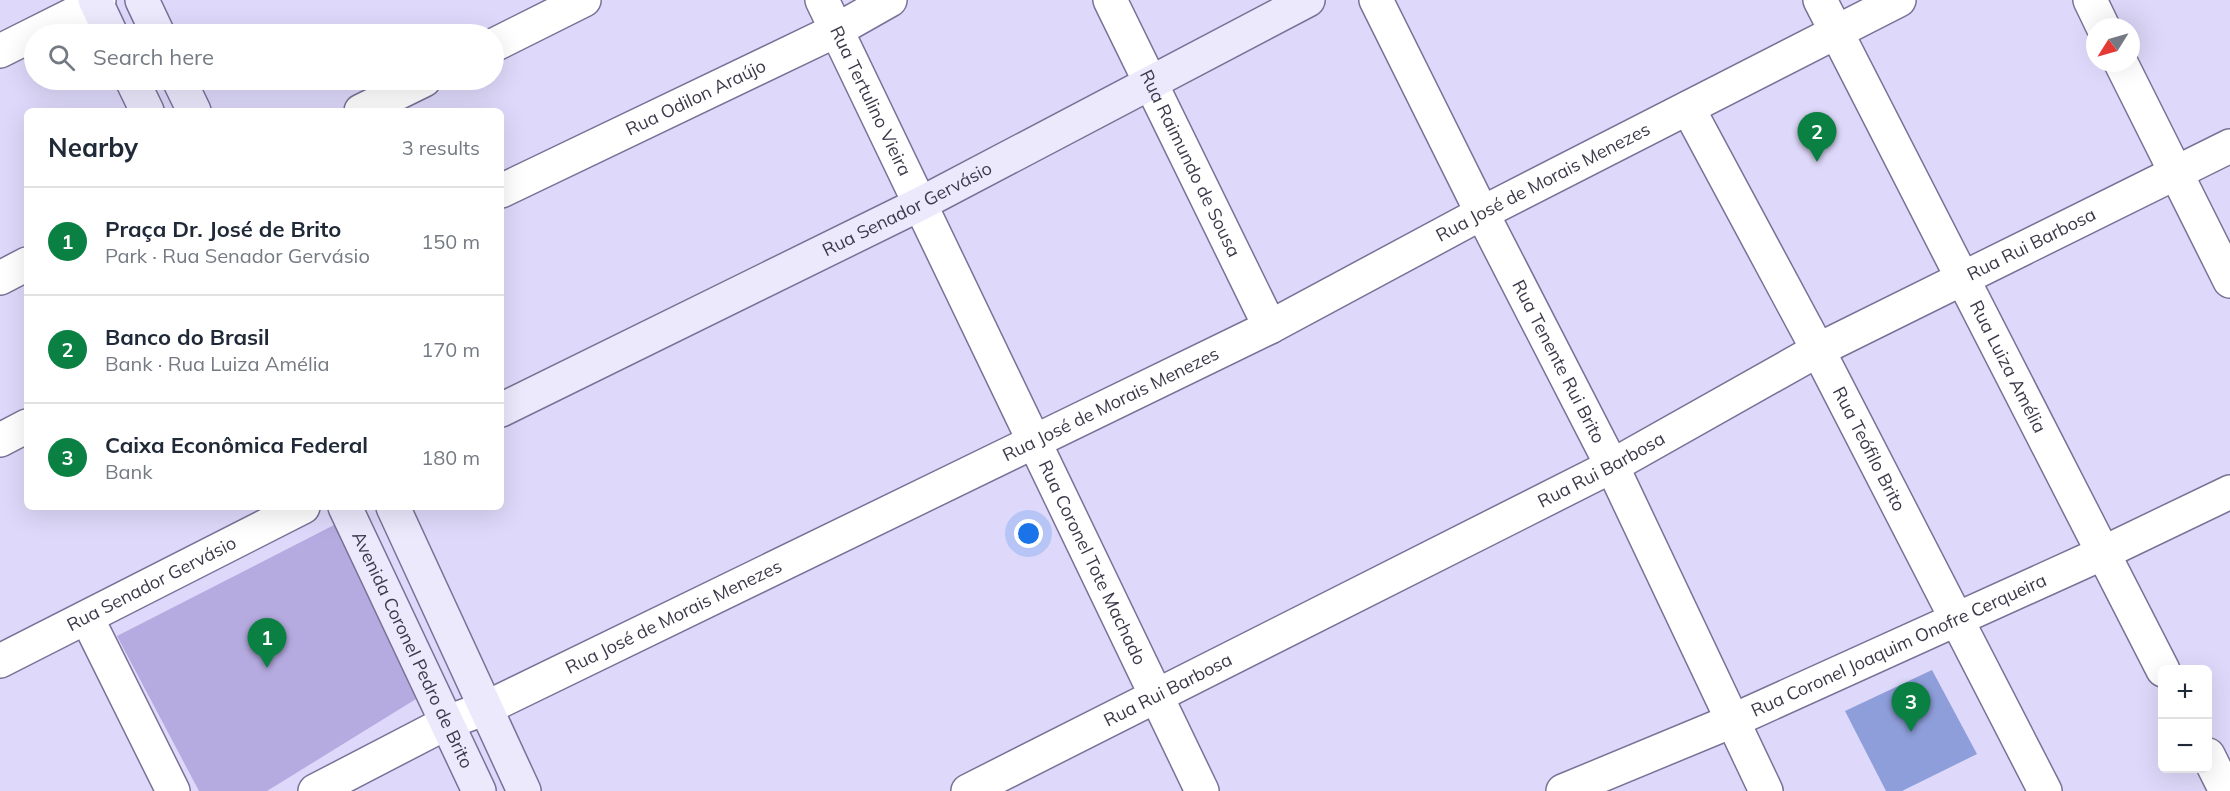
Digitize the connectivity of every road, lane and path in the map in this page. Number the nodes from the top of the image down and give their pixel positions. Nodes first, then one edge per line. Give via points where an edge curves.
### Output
1 (142, 0) edge
2 (584, 0) edge
3 (822, 0) edge
4 (890, 0) edge
5 (1110, 0) edge
6 (1308, 0) edge
7 (1376, 0) edge
8 (1820, 0) edge
9 (1899, 0) edge
10 (2090, 0) edge
11 (97, 1) edge
12 (2099, 18) edge
13 (52, 24) edge
14 (107, 24) edge
15 (153, 24) edge
16 (837, 30) junction
17 (1836, 34) junction
18 (24, 39) edge
19 (504, 40) edge
20 (0, 51) edge
21 (2125, 72) edge
22 (1151, 83) junction
23 (137, 90) edge
24 (185, 90) edge
25 (404, 90) edge
26 (146, 108) edge
27 (193, 108) edge
28 (367, 108) edge
29 (1688, 108) junction
30 (2230, 146) edge
31 (2176, 174) junction
32 (504, 190) edge
33 (920, 204) junction
34 (1482, 213) junction
35 (24, 266) edge
36 (1962, 277) junction
37 (0, 278) edge
38 (2230, 281) edge
39 (1270, 327) junction
40 (1818, 350) junction
41 (504, 409) edge
42 (24, 428) edge
43 (0, 440) edge
44 (1035, 442) junction
45 (1612, 466) junction
46 (2230, 492) edge
47 (297, 510) edge
48 (346, 510) edge
49 (394, 510) edge
50 (2103, 553) junction
51 (87, 618) junction
52 (1956, 620) junction
53 (0, 661) edge
54 (2161, 665) edge
55 (1157, 696) junction
56 (486, 708) junction
57 (1732, 721) junction
58 (448, 722) junction
59 (2212, 763) edge
60 (984, 787) edge
61 (173, 791) edge
62 (315, 791) edge
63 (479, 791) edge
64 (524, 791) edge
65 (1202, 791) edge
66 (1563, 791) edge
67 (1766, 791) edge
68 (2045, 791) edge
69 (2226, 791) edge

1 - 15 main road
2 - 19 street
3 - 16 street, Rua Tertulino Vieira
4 - 16 street, Rua Odilon Araújo
5 - 22 street, Rua Raimundo de Sousa
6 - 22 main road, Rua Senador Gervásio
7 - 34 street, Rua Tenente Rui Brito
8 - 17 street, Rua Luiza Amélia
9 - 17 street, Rua José de Morais Menezes
10 - 12 street
11 - 13 street
11 - 14 main road
16 - 32 street, Rua Odilon Araújo
16 - 33 street, Rua Tertulino Vieira
17 - 29 street, Rua José de Morais Menezes
17 - 36 street, Rua Luiza Amélia
18 - 20 street
21 - 31 street
22 - 33 main road, Rua Senador Gervásio
22 - 39 street, Rua Raimundo de Sousa
23 - 26 main road
24 - 27 main road
25 - 28 street
29 - 34 street, Rua José de Morais Menezes
29 - 40 street, Rua Teófilo Brito
30 - 31 street, Rua Rui Barbosa
31 - 36 street, Rua Rui Barbosa
31 - 38 street
33 - 41 main road, Rua Senador Gervásio
33 - 44 street, Rua Coronel Tote Machado
34 - 39 street, Rua José de Morais Menezes
34 - 45 street, Rua Tenente Rui Brito
35 - 37 street
36 - 40 street, Rua Rui Barbosa
36 - 50 street, Rua Luiza Amélia
39 - 44 street, Rua José de Morais Menezes
40 - 45 street, Rua Rui Barbosa
40 - 52 street, Rua Teófilo Brito
42 - 43 street
44 - 55 street, Rua Coronel Tote Machado
44 - 56 street, Rua José de Morais Menezes
45 - 55 street, Rua Rui Barbosa
45 - 57 street, Rua Tenente Rui Brito
46 - 50 street, Rua Coronel Joaquim Onofre Cerqueira
47 - 51 street, Rua Senador Gervásio
48 - 58 main road, Avenida Coronel Pedro de Brito
49 - 56 main road
50 - 52 street, Rua Coronel Joaquim Onofre Cerqueira
50 - 54 street, Rua Luiza Amélia
51 - 53 street, Rua Senador Gervásio
51 - 61 street
52 - 57 street, Rua Coronel Joaquim Onofre Cerqueira
52 - 68 street, Rua Teófilo Brito
55 - 60 street, Rua Rui Barbosa
55 - 65 street, Rua Coronel Tote Machado
56 - 58 street, Rua José de Morais Menezes
56 - 64 main road
57 - 66 street, Rua Coronel Joaquim Onofre Cerqueira
57 - 67 street, Rua Tenente Rui Brito
58 - 62 street, Rua José de Morais Menezes
58 - 63 main road, Avenida Coronel Pedro de Brito
59 - 69 street

